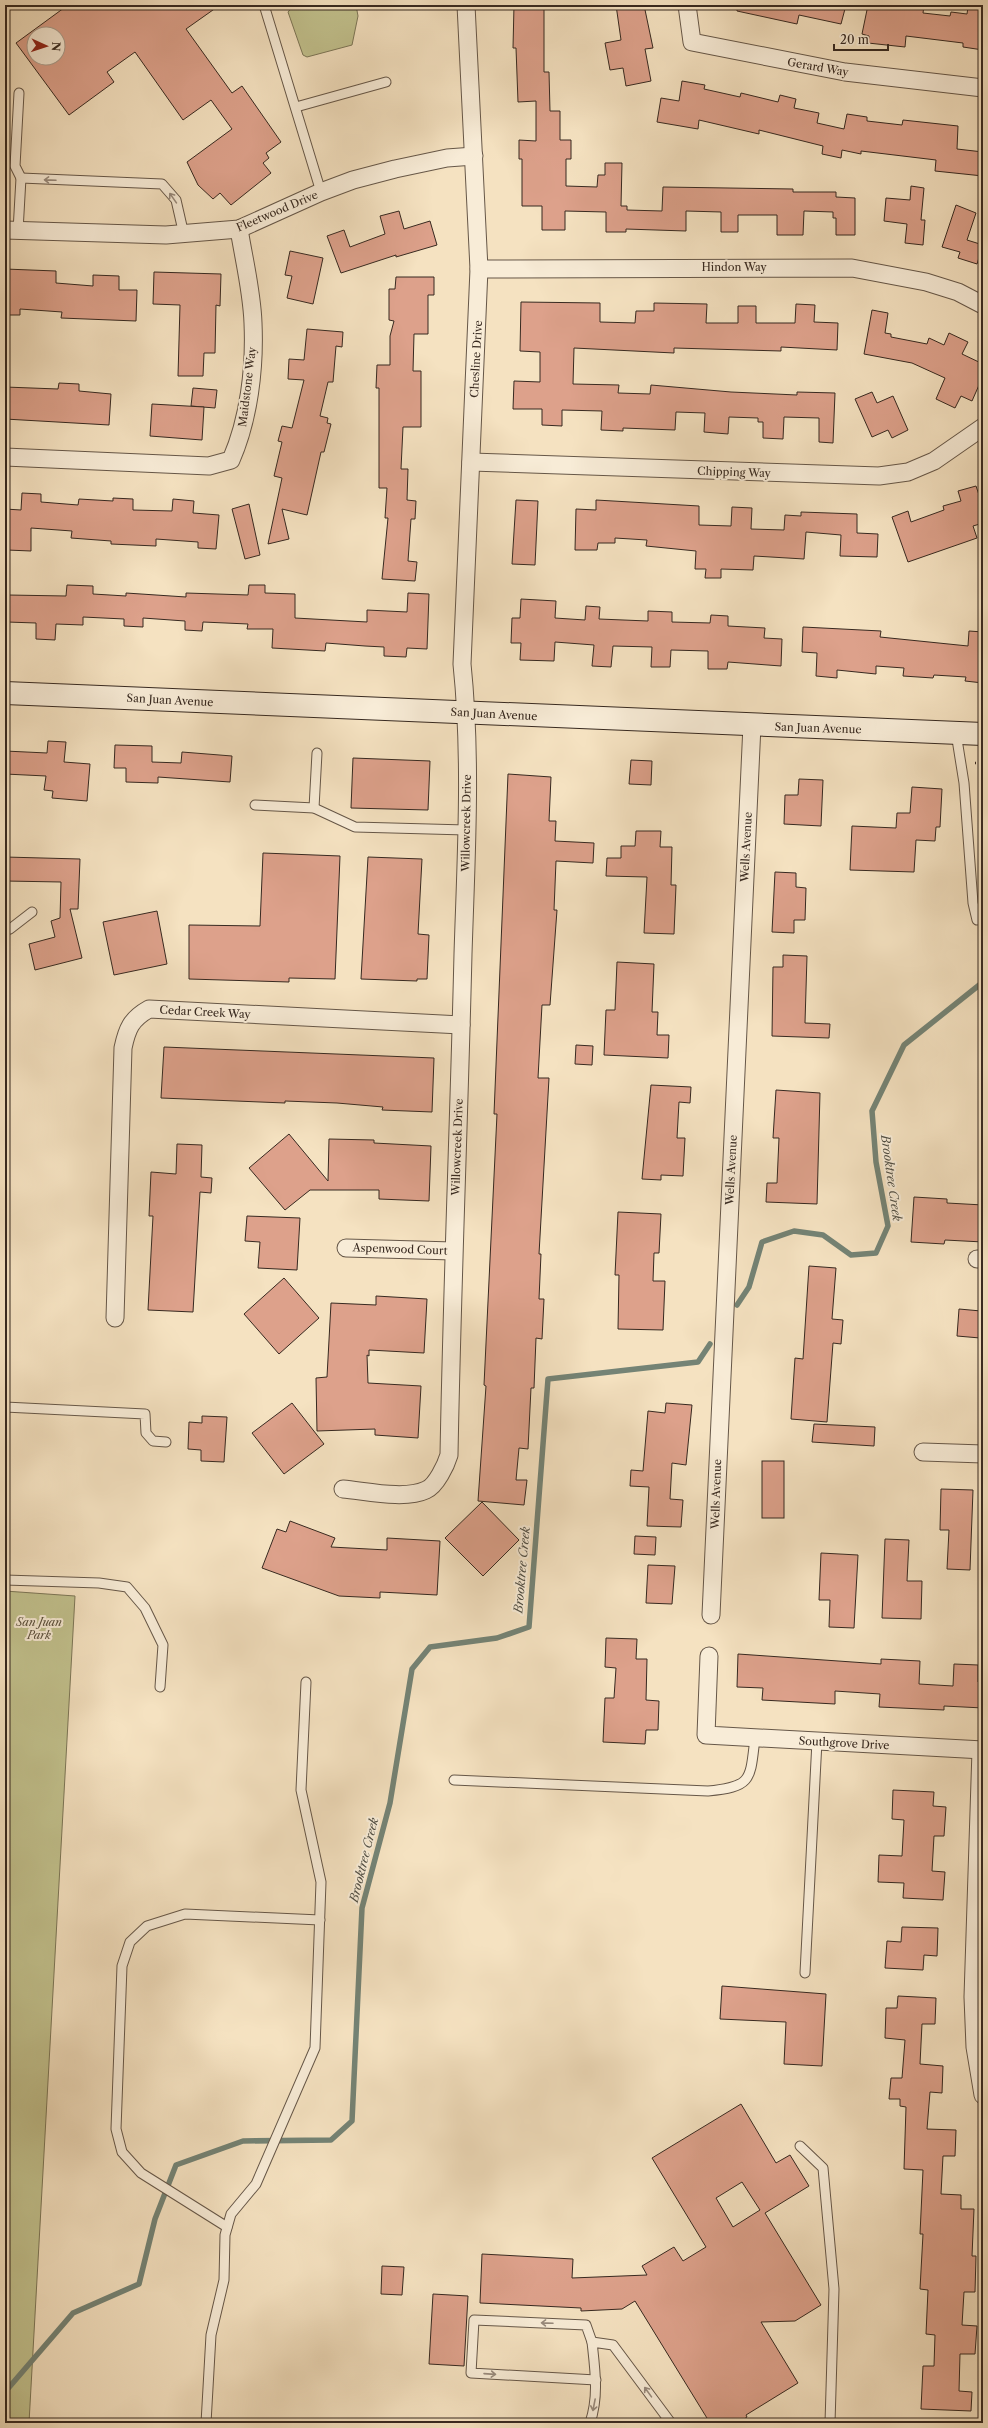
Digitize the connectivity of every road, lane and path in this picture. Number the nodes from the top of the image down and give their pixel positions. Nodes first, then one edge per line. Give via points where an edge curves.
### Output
1 (264, 5) edge
2 (466, 5) edge
3 (687, 5) edge
4 (386, 82) dead end
5 (983, 88) edge
6 (19, 93) dead end
7 (296, 107) junction
8 (474, 156) junction
9 (21, 178) junction
10 (321, 192) junction
11 (12, 230) edge
12 (239, 230) junction
13 (184, 234) junction
14 (479, 269) junction
15 (983, 305) edge
16 (983, 427) edge
17 (5, 457) edge
18 (471, 462) junction
19 (5, 693) edge
20 (466, 713) junction
21 (752, 726) junction
22 (956, 733) junction
23 (983, 734) edge
24 (316, 753) dead end
25 (255, 805) dead end
26 (314, 808) junction
27 (466, 830) junction
28 (32, 912) dead end
29 (977, 920) dead end
30 (5, 930) edge
31 (462, 1025) junction
32 (346, 1248) dead end
33 (453, 1251) junction
34 (115, 1318) dead end
35 (5, 1407) edge
36 (166, 1442) dead end
37 (923, 1452) dead end
38 (983, 1454) edge
39 (343, 1489) dead end
40 (5, 1580) edge
41 (711, 1615) dead end
42 (709, 1656) dead end
43 (306, 1682) dead end
44 (160, 1687) dead end
45 (755, 1738) junction
46 (817, 1741) junction
47 (982, 1750) edge
48 (454, 1780) dead end
49 (320, 1920) junction
50 (805, 1973) dead end
51 (978, 1997) edge
52 (983, 2095) edge
53 (800, 2146) dead end
54 (227, 2227) junction
55 (592, 2342) junction
56 (596, 2380) junction
57 (206, 2423) edge
58 (590, 2423) edge
59 (671, 2423) edge
60 (830, 2423) edge

1 - 7 lane
2 - 8 street, Chesline Drive
3 - 5 street, Gerard Way via 692,42 845,72
4 - 7 lane
6 - 9 lane via 15,166
7 - 10 lane
8 - 10 street, Fleetwood Drive via 447,158 395,168
8 - 14 street, Chesline Drive
9 - 11 lane
13 -> 9 lane via 176,200 162,184
10 - 12 street, Fleetwood Drive
11 - 13 street, Fleetwood Drive
12 - 13 street, Fleetwood Drive
12 - 17 street, Maidstone Way via 253,323 251,371 245,418 231,460 209,466
14 - 15 street, Hindon Way via 852,268 926,282 958,292
14 - 18 street, Chesline Drive
16 - 18 street, Chipping Way via 934,461 908,472 879,476
18 - 20 street, Chesline Drive via 462,664
19 - 20 main road, San Juan Avenue
20 - 21 main road, San Juan Avenue
20 - 27 street, Willowcreek Drive
21 - 22 main road, San Juan Avenue
21 - 41 street, Wells Avenue
22 - 23 main road, San Juan Avenue
22 - 29 lane via 964,783 973,903
24 - 26 lane
25 - 26 lane
26 - 27 lane via 355,827
27 - 31 street, Willowcreek Drive
28 - 30 lane
31 - 33 street, Willowcreek Drive
31 - 34 street, Cedar Creek Way via 149,1009 136,1016 127,1028 123,1048
32 - 33 street, Aspenwood Court
33 - 39 street, Willowcreek Drive via 449,1455 445,1469 427,1490 408,1495
35 - 36 lane via 145,1414 146,1433 154,1441
37 - 38 street
40 - 44 lane via 99,1583 127,1587 145,1608 163,1644
42 - 45 street, Southgrove Drive via 706,1736
43 - 49 lane via 301,1790 321,1882
45 - 46 street, Southgrove Drive
45 - 48 lane via 751,1773 743,1784 733,1789 708,1791
46 - 47 street, Southgrove Drive
46 - 50 lane
47 - 51 street
49 - 54 lane via 315,2048 256,2184 231,2214
49 - 54 lane via 185,1914 147,1926 130,1942 122,1966 116,2129 122,2152 140,2173
51 - 52 street via 975,2046
53 - 60 lane via 823,2168 834,2289
54 - 57 lane via 224,2280 211,2335
55 - 56 lane
55 -> 56 lane via 586,2325 474,2320 471,2373
59 -> 55 lane via 613,2345
56 -> 58 lane via 595,2402

